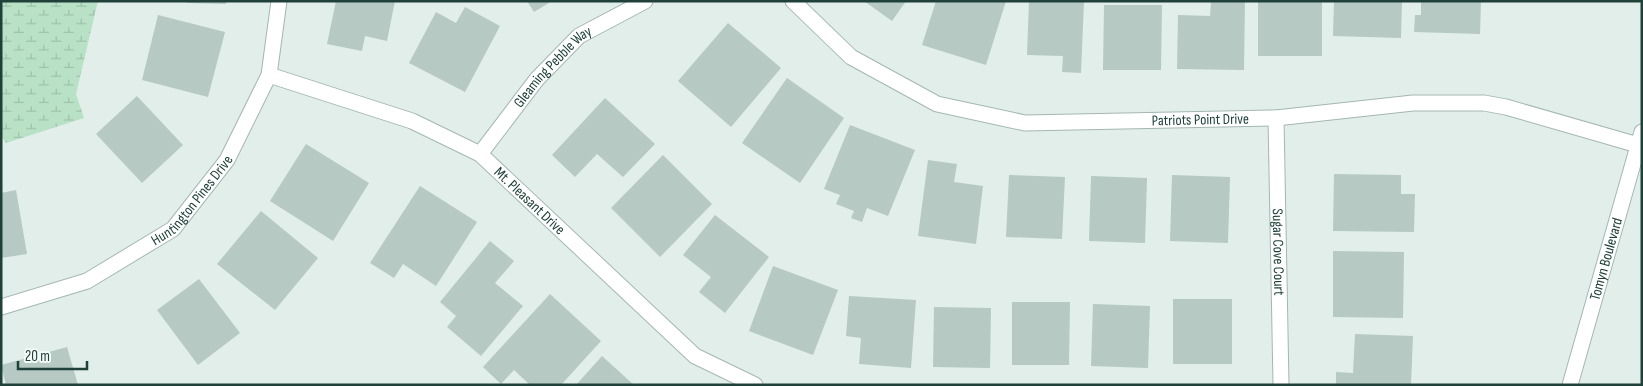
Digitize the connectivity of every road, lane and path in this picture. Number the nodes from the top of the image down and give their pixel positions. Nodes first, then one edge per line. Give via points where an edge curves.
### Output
1 (279, 1) edge
2 (645, 1) edge
3 (793, 1) edge
4 (269, 75) junction
5 (1276, 118) junction
6 (1640, 138) edge
7 (480, 154) junction
8 (1, 308) edge
9 (755, 385) edge
10 (1281, 385) edge
11 (1570, 385) edge

1 - 4 street, Huntington Pines Drive
2 - 7 street, Gleaming Pebble Way via 579,36 537,79
3 - 5 street, Patriots Point Drive via 851,57 937,104 1025,123
4 - 7 street, Mt. Pleasant Drive via 412,121
4 - 8 street, Huntington Pines Drive via 227,160 173,229 88,280
5 - 6 street, Patriots Point Drive via 1413,103 1484,103
5 - 10 street, Sugar Cove Court
6 - 11 street, Tomyn Boulevard
7 - 9 street, Mt. Pleasant Drive via 695,356

